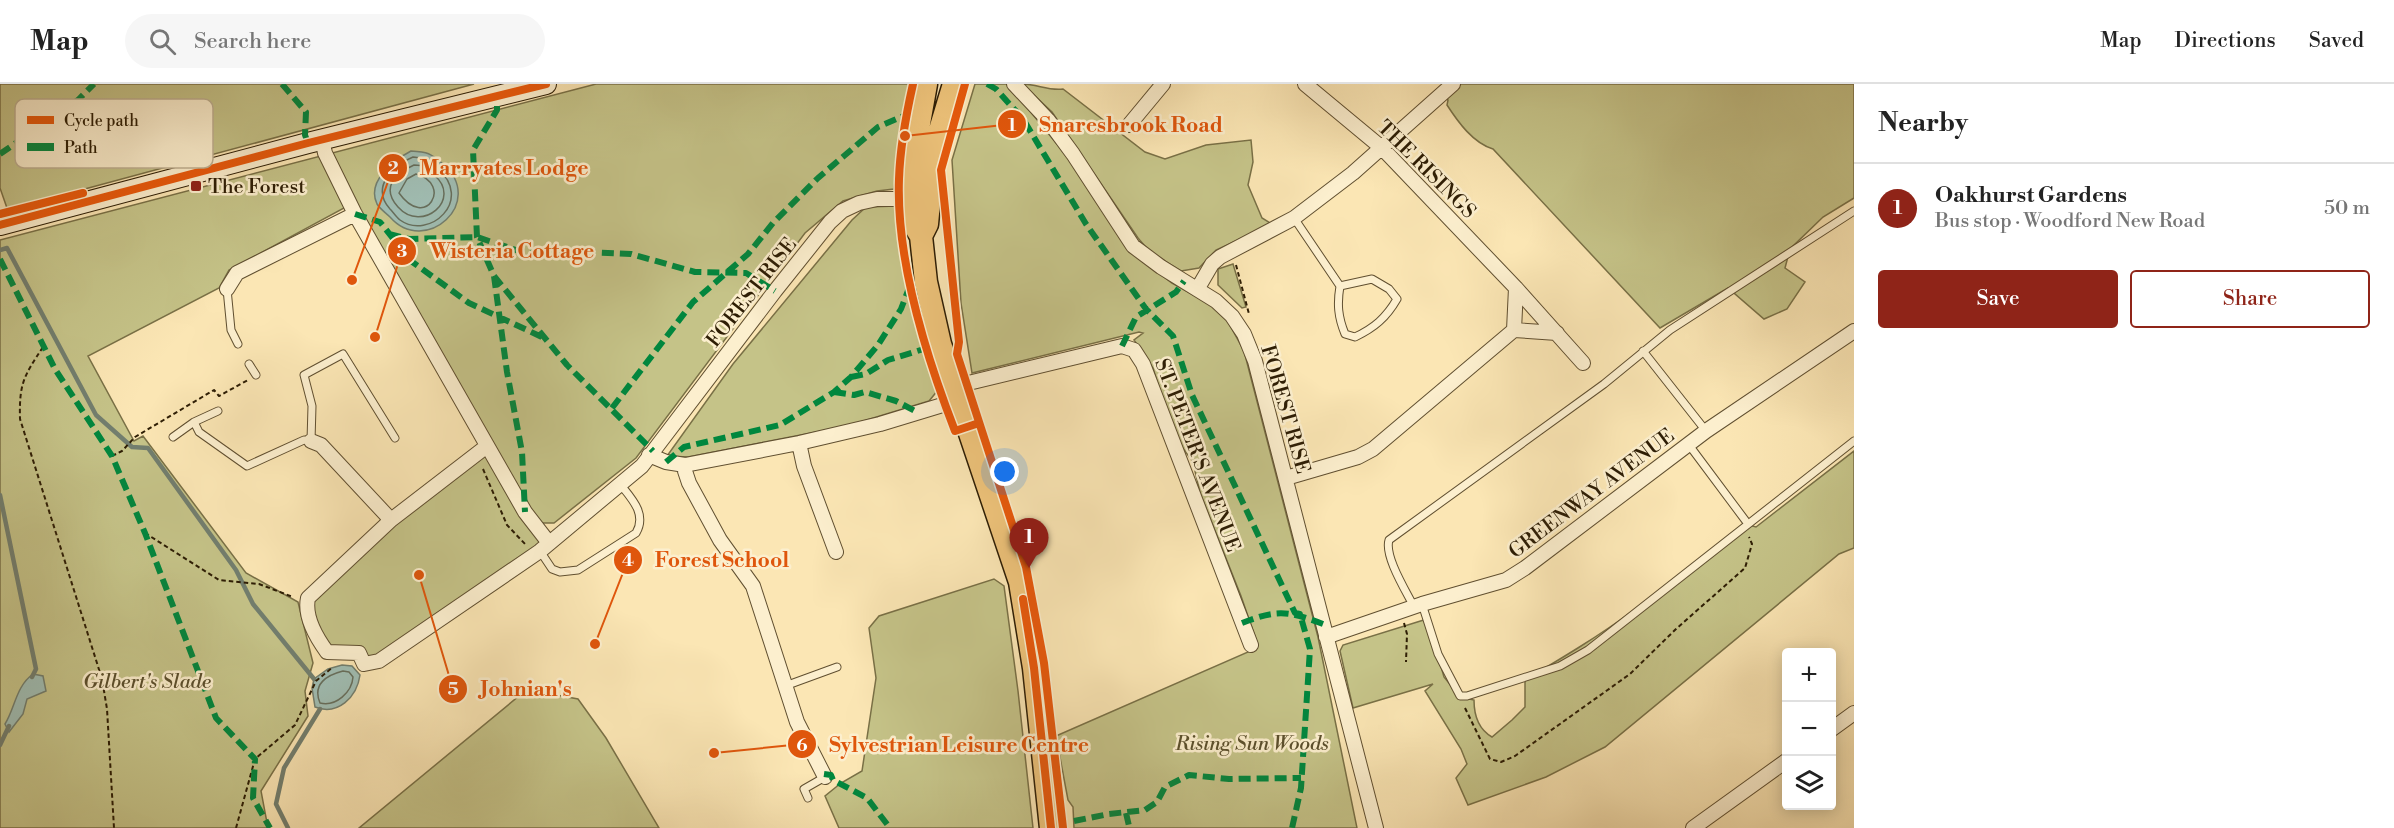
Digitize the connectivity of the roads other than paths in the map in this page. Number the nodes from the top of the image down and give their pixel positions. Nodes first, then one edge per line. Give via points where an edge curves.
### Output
1 (546, 84) edge
2 (926, 84) edge
3 (954, 84) edge
4 (1014, 84) edge
5 (1163, 84) edge
6 (1305, 84) edge
7 (1453, 84) edge
8 (1129, 125) dead end
9 (322, 140) junction
10 (1382, 148) junction
11 (911, 199) junction
12 (1854, 212) edge
13 (355, 214) junction
14 (1294, 218) junction
15 (0, 225) edge
16 (921, 236) junction
17 (1340, 286) junction
18 (1198, 288) junction
19 (1515, 288) junction
20 (227, 289) joint
21 (1514, 330) junction
22 (1854, 331) edge
23 (1557, 333) junction
24 (238, 344) dead end
25 (1643, 351) junction
26 (1583, 363) dead end
27 (249, 364) dead end
28 (256, 375) road end
29 (957, 393) junction
30 (218, 411) dead end
31 (194, 422) junction
32 (1706, 431) junction
33 (173, 437) dead end
34 (394, 438) dead end
35 (311, 441) junction
36 (1854, 441) edge
37 (799, 443) junction
38 (1689, 445) junction
39 (483, 449) junction
40 (650, 455) junction
41 (685, 465) junction
42 (1286, 478) junction
43 (620, 484) junction
44 (391, 520) junction
45 (1746, 526) junction
46 (543, 548) junction
47 (836, 552) dead end
48 (1412, 608) junction
49 (1326, 637) junction
50 (1251, 645) dead end
51 (837, 667) dead end
52 (785, 686) junction
53 (1854, 713) edge
54 (1836, 726) edge
55 (1782, 764) edge
56 (825, 777) joint
57 (808, 798) dead end
58 (1051, 828) edge
59 (1376, 828) edge
60 (1693, 828) edge

1 - 9 street
2 - 11 main road
3 - 16 main road via 934,150 927,224
4 - 18 street, FOREST RISE via 1067,145 1133,246
5 - 8 street
6 - 10 street, THE RISINGS
7 - 10 street
9 - 13 street
9 - 15 street
10 - 14 street
10 - 19 street, THE RISINGS
11 - 16 main road via 913,223
11 - 40 street, FOREST RISE via 858,203 830,222
12 - 25 lane
13 - 20 street via 237,273
13 - 39 street
14 - 17 lane
14 - 18 street via 1231,250 1212,264
16 - 29 main road via 934,322
17 - 17 lane via 1372,279 1397,299 1374,328 1355,337 1345,334 1339,319
18 - 42 street, FOREST RISE via 1232,316 1244,334
19 - 21 street
19 - 23 street, THE RISINGS
20 - 24 lane via 231,330
21 - 23 street
21 - 42 street via 1373,449 1359,457
22 - 32 street, GREENWAY AVENUE
23 - 26 street, THE RISINGS
25 - 32 lane
25 - 48 lane via 1604,384 1389,540 1390,556
27 - 28 lane
29 - 37 street, ST. PETER'S AVENUE via 880,424
29 - 50 street, ST. PETER'S AVENUE via 1122,346 1134,350 1143,364
29 - 58 main road via 1020,582 1034,668
30 - 31 lane
31 - 33 lane
31 - 35 lane via 199,432 247,466 304,440
32 - 38 street, GREENWAY AVENUE
34 - 35 lane via 343,354 304,375 312,406
35 - 44 street via 321,445
36 - 45 lane
37 - 41 street, ST. PETER'S AVENUE
37 - 47 street
38 - 45 lane
38 - 48 street, GREENWAY AVENUE via 1506,580
39 - 44 street
39 - 46 street via 525,512
40 - 41 street
40 - 43 street, FOREST RISE
41 - 52 street via 688,483 720,540 753,586
42 - 49 street, FOREST RISE
43 - 46 street, FOREST RISE
43 - 46 lane via 641,517 636,533 578,570 568,572 552,569
44 - 46 street, FOREST RISE via 308,598 307,614 327,652 359,653 364,664 379,662
45 - 48 lane via 1588,650 1560,666 1463,696
48 - 49 street, GREENWAY AVENUE
49 - 59 street, FOREST RISE
51 - 52 lane
52 - 56 street via 797,722
53 - 54 street
55 - 60 street
56 - 57 lane via 804,789

